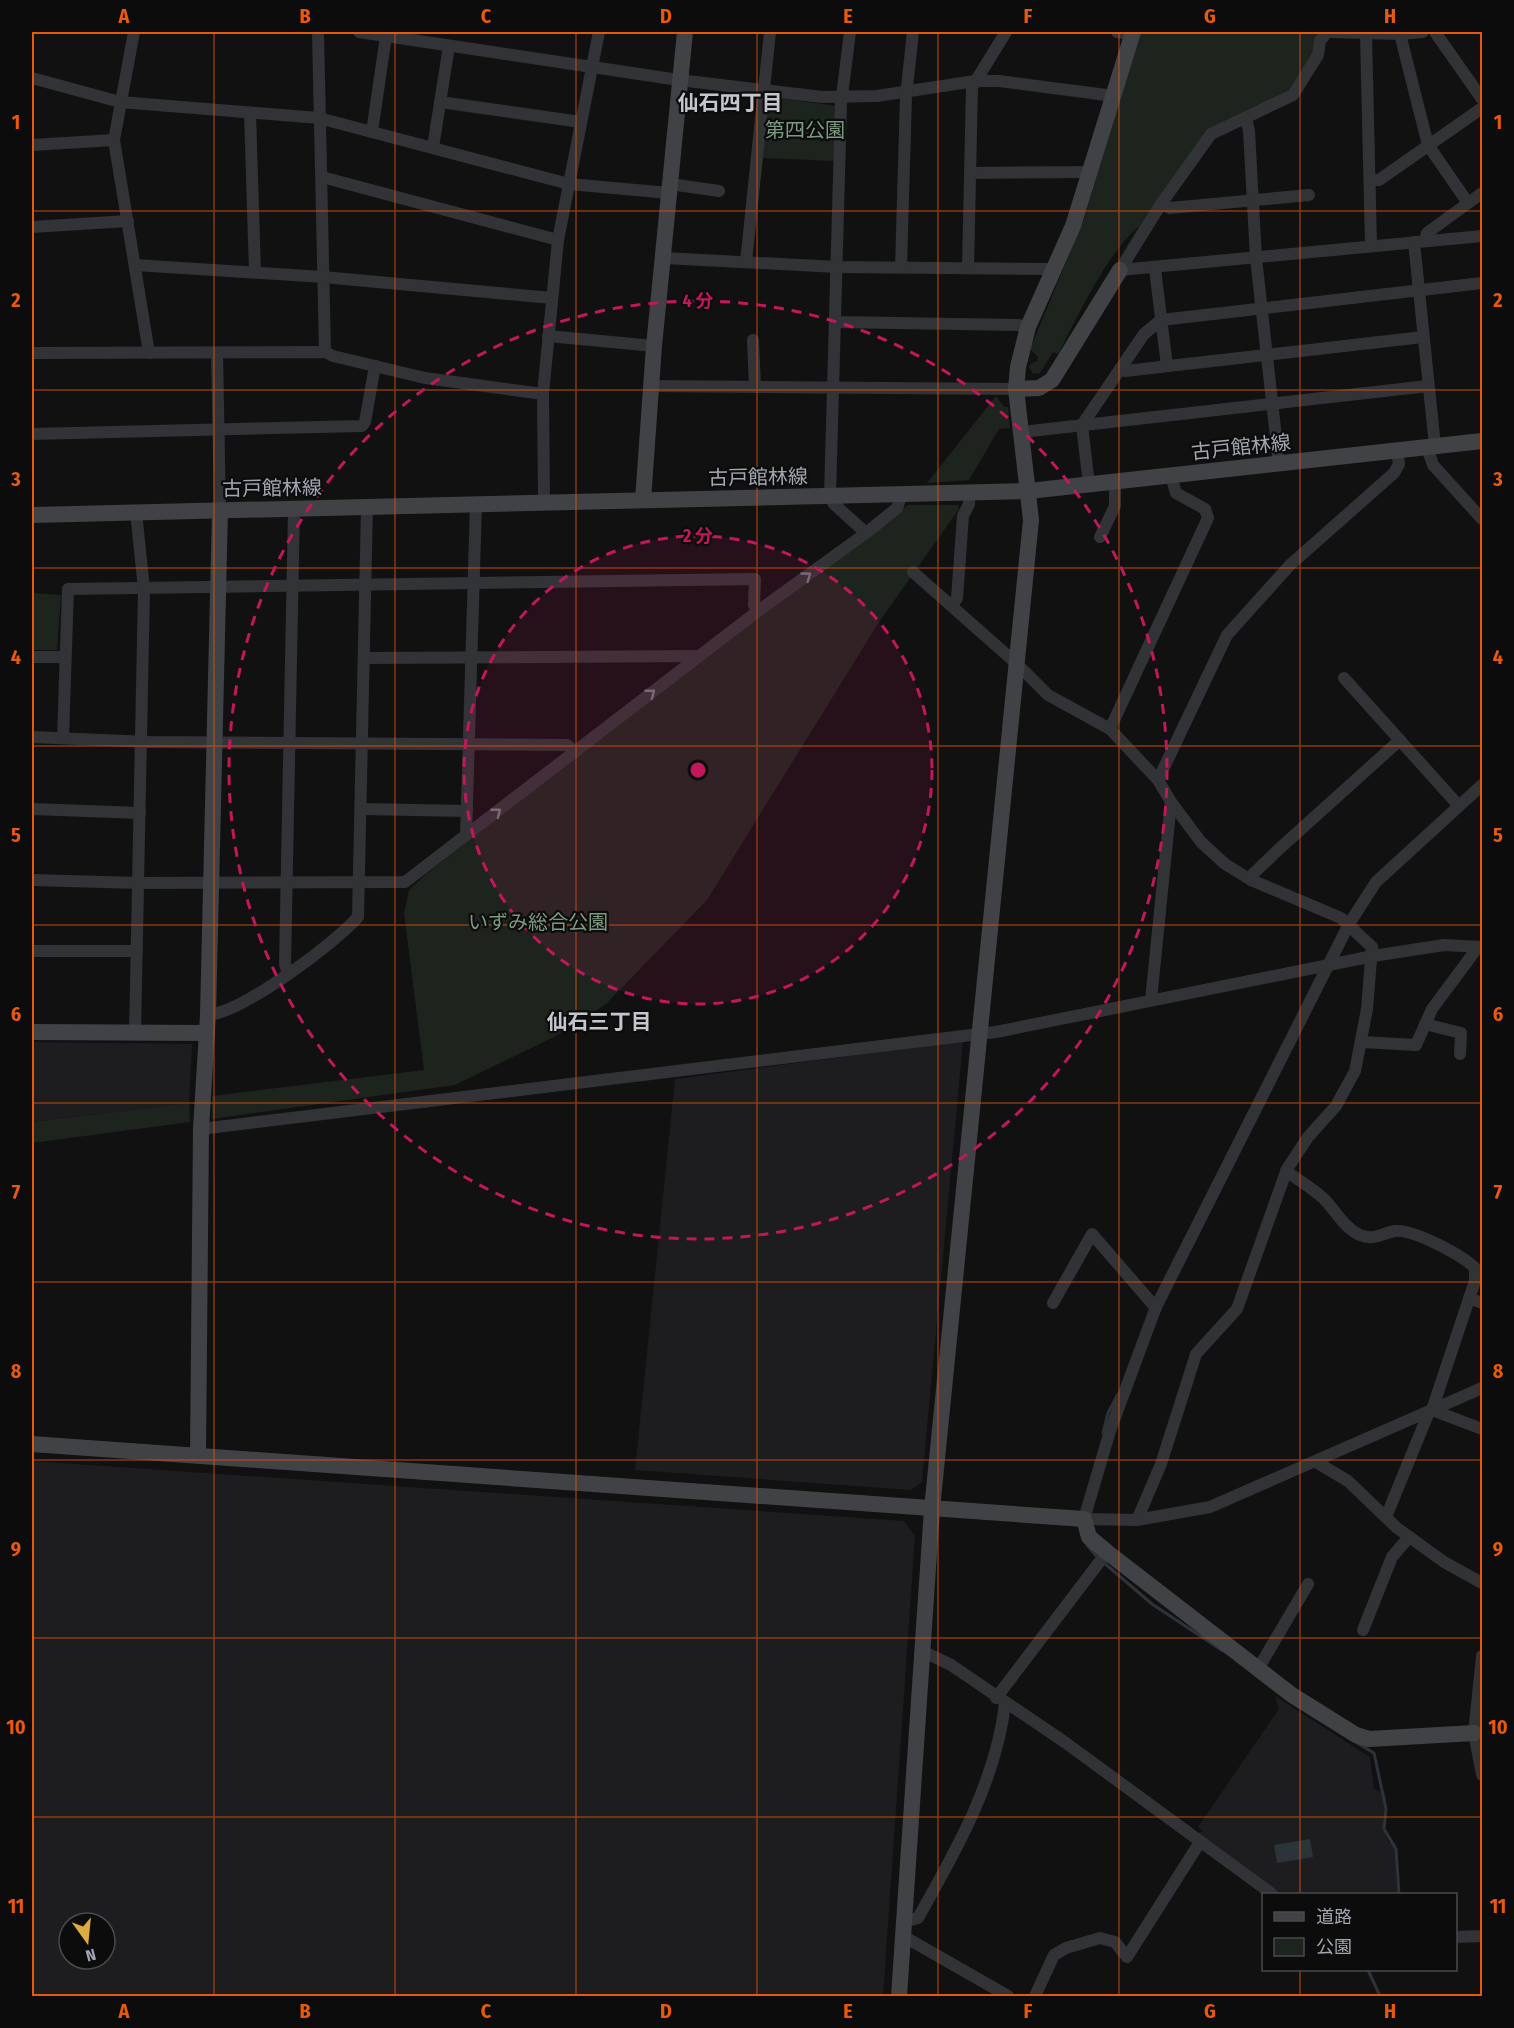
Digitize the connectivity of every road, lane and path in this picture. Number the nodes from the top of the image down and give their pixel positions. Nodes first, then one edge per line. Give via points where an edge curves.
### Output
1 (134, 32) edge
2 (318, 32) edge
3 (359, 32) edge
4 (599, 32) edge
5 (685, 32) edge
6 (770, 32) edge
7 (850, 32) edge
8 (913, 32) edge
9 (1006, 32) edge
10 (1127, 32) edge
11 (1329, 32) edge
12 (1423, 32) edge
13 (1435, 32) edge
14 (1366, 34) junction
15 (1400, 34) junction
16 (386, 36) junction
17 (414, 36) edge
18 (449, 46) junction
19 (592, 66) junction
20 (32, 78) edge
21 (679, 80) junction
22 (975, 81) junction
23 (763, 90) junction
24 (906, 90) junction
25 (1114, 96) junction
26 (841, 97) junction
27 (1482, 99) edge
28 (120, 102) junction
29 (440, 102) junction
30 (1482, 108) edge
31 (250, 113) junction
32 (319, 118) junction
33 (1246, 118) junction
34 (581, 122) junction
35 (372, 132) junction
36 (114, 140) junction
37 (32, 145) edge
38 (1428, 145) junction
39 (433, 147) junction
40 (1090, 172) junction
41 (970, 174) junction
42 (322, 177) junction
43 (1371, 180) junction
44 (569, 184) junction
45 (670, 189) junction
46 (719, 191) dead end
47 (1482, 193) edge
48 (1309, 195) dead end
49 (1253, 201) junction
50 (1468, 203) junction
51 (1161, 204) junction
52 (128, 221) junction
53 (32, 227) edge
54 (1482, 236) edge
55 (558, 240) junction
56 (1419, 241) junction
57 (1371, 245) junction
58 (664, 258) junction
59 (1256, 258) junction
60 (746, 262) junction
61 (135, 265) junction
62 (837, 267) junction
63 (901, 267) junction
64 (968, 268) junction
65 (1155, 269) junction
66 (1120, 270) junction
67 (1055, 271) junction
68 (255, 272) junction
69 (323, 277) junction
70 (1482, 283) edge
71 (1419, 291) junction
72 (552, 298) junction
73 (1262, 308) junction
74 (1161, 320) junction
75 (835, 322) junction
76 (1028, 327) junction
77 (548, 336) junction
78 (1423, 337) junction
79 (753, 340) dead end
80 (654, 346) junction
81 (325, 352) junction
82 (32, 353) edge
83 (149, 353) junction
84 (217, 353) junction
85 (1267, 355) junction
86 (375, 366) junction
87 (1167, 366) junction
88 (1120, 369) junction
89 (651, 386) junction
90 (1428, 386) junction
91 (754, 387) junction
92 (834, 388) junction
93 (1016, 389) junction
94 (543, 394) junction
95 (1272, 404) junction
96 (1082, 425) junction
97 (218, 429) junction
98 (1022, 432) junction
99 (32, 434) edge
100 (1482, 441) edge
101 (1431, 447) junction
102 (1397, 450) junction
103 (1279, 464) junction
104 (1171, 476) junction
105 (1115, 482) junction
106 (1089, 485) junction
107 (1029, 491) junction
108 (969, 493) junction
109 (902, 494) junction
110 (830, 496) junction
111 (643, 500) junction
112 (544, 503) junction
113 (476, 504) junction
114 (368, 507) junction
115 (294, 509) junction
116 (220, 510) junction
117 (136, 512) junction
118 (32, 515) edge
119 (1482, 519) edge
120 (866, 533) junction
121 (1100, 537) dead end
122 (914, 572) dead end
123 (474, 583) junction
124 (366, 584) junction
125 (294, 586) junction
126 (218, 587) junction
127 (144, 589) junction
128 (952, 605) junction
129 (758, 611) junction
130 (699, 656) junction
131 (32, 657) edge
132 (65, 657) junction
133 (471, 657) junction
134 (365, 658) junction
135 (1017, 664) junction
136 (1344, 678) dead end
137 (1110, 729) junction
138 (32, 737) edge
139 (63, 738) junction
140 (1400, 740) junction
141 (142, 741) junction
142 (215, 742) junction
143 (290, 742) junction
144 (363, 743) junction
145 (469, 744) junction
146 (574, 752) junction
147 (1158, 780) junction
148 (1482, 785) edge
149 (1171, 802) junction
150 (1459, 806) junction
151 (32, 809) edge
152 (362, 809) junction
153 (467, 811) junction
154 (141, 813) junction
155 (466, 835) junction
156 (32, 880) edge
157 (1251, 880) junction
158 (139, 883) junction
159 (211, 883) junction
160 (287, 883) junction
161 (361, 883) junction
162 (1349, 924) junction
163 (1480, 947) edge
164 (32, 951) edge
165 (137, 951) junction
166 (1373, 956) junction
167 (1330, 965) junction
168 (288, 974) junction
169 (1151, 1000) junction
170 (208, 1015) junction
171 (1425, 1024) junction
172 (32, 1032) edge
173 (135, 1033) junction
174 (207, 1033) junction
175 (980, 1034) junction
176 (1362, 1042) junction
177 (1460, 1054) dead end
178 (201, 1129) junction
179 (1286, 1172) junction
180 (1469, 1298) junction
181 (1053, 1303) dead end
182 (1482, 1303) edge
183 (1156, 1308) junction
184 (1482, 1388) edge
185 (1430, 1411) junction
186 (1482, 1429) edge
187 (32, 1444) edge
188 (198, 1455) junction
189 (1316, 1462) junction
190 (932, 1509) junction
191 (1386, 1517) junction
192 (1084, 1519) junction
193 (1137, 1520) junction
194 (1409, 1537) junction
195 (1107, 1552) junction
196 (1482, 1582) edge
197 (1308, 1584) dead end
198 (1362, 1630) dead end
199 (922, 1651) junction
200 (1482, 1656) edge
201 (1258, 1669) junction
202 (1480, 1690) edge
203 (1001, 1701) junction
204 (1474, 1733) junction
205 (1482, 1775) edge
206 (1200, 1842) junction
207 (1271, 1893) edge
208 (903, 1929) junction
209 (1457, 1936) edge
210 (1482, 1936) edge
211 (899, 1996) edge
212 (1008, 1996) edge
213 (1035, 1996) edge

1 - 28 street
2 - 32 street
3 - 16 street
4 - 19 street
5 - 21 street
6 - 23 street
7 - 26 street
8 - 24 street
9 - 22 street
10 - 25 street
11 - 14 street
11 - 33 street via 1320,41 1318,55 1293,95
12 - 15 street
13 - 27 street
14 - 15 street
14 - 43 street
15 - 38 street
16 - 17 street
16 - 35 street
17 - 18 street
18 - 19 street
18 - 29 street
19 - 21 street
19 - 34 street
20 - 28 street
21 - 23 street
21 - 45 street
22 - 24 street
22 - 25 street
22 - 41 street
23 - 26 street
23 - 60 street
24 - 26 street
24 - 63 street
25 - 40 street
26 - 62 street
28 - 31 street
28 - 36 street
29 - 34 street
29 - 39 street
30 - 38 street
31 - 32 street
31 - 68 street
32 - 35 street
32 - 42 street
33 - 49 street
33 - 51 street via 1211,134
34 - 44 street
35 - 39 street
36 - 37 street
36 - 52 street
38 - 43 street via 1379,180
38 - 50 street
39 - 44 street
40 - 41 street
40 - 67 street
41 - 64 street
42 - 55 street
42 - 69 street
43 - 57 street
44 - 45 street
44 - 55 street
45 - 46 street
45 - 58 street
47 - 50 street
48 - 49 street
49 - 51 street via 1170,208
49 - 59 street
50 - 56 street
51 - 66 street
52 - 53 street
52 - 61 street
54 - 56 street
55 - 72 street
56 - 57 street
56 - 71 street
57 - 59 street
58 - 60 street
58 - 80 street
59 - 65 street
59 - 73 street
60 - 62 street
61 - 68 street
61 - 83 street
62 - 63 street
62 - 75 street
63 - 64 street
64 - 67 street
65 - 66 street
65 - 74 street
66 - 93 street via 1052,380 1039,388
67 - 76 street
68 - 69 street
69 - 72 street
69 - 81 street
70 - 71 street
71 - 73 street
71 - 78 street
72 - 77 street
73 - 74 street
73 - 85 street
74 - 87 street
74 - 88 street via 1144,334
75 - 76 street
75 - 92 street
76 - 93 street
77 - 80 street
77 - 94 street
78 - 85 street
78 - 90 street
79 - 91 street
80 - 89 street
81 - 84 street
81 - 86 street
82 - 83 street
83 - 84 street
84 - 97 street
85 - 87 street
85 - 95 street
86 - 94 street via 425,378
86 - 97 street via 362,426
87 - 88 street
88 - 96 street
89 - 91 street
89 - 111 street
90 - 95 street
90 - 101 street
91 - 92 street
92 - 93 street
92 - 110 street
93 - 98 street
94 - 112 street
95 - 96 street
95 - 103 street
96 - 98 street
96 - 106 street
97 - 99 street
97 - 116 street
98 - 107 street
100 - 101 street, 古戸館林線
101 - 102 street, 古戸館林線
101 - 119 street via 1433,465
102 - 103 street, 古戸館林線
102 - 147 street via 1399,464 1394,473 1290,565 1227,635
103 - 104 street, 古戸館林線
104 - 105 street, 古戸館林線
104 - 137 street via 1176,493 1205,509 1208,518
105 - 106 street, 古戸館林線
105 - 121 street via 1115,506
106 - 107 street, 古戸館林線
107 - 108 street, 古戸館林線
107 - 135 street via 1031,520
108 - 109 street, 古戸館林線
108 - 128 street via 963,516 957,598
109 - 110 street, 古戸館林線
109 - 120 street via 897,508
110 - 111 street, 古戸館林線
110 - 120 street
111 - 112 street, 古戸館林線
112 - 113 street, 古戸館林線
113 - 114 street, 古戸館林線
113 - 123 street
114 - 115 street, 古戸館林線
114 - 124 street
115 - 116 street, 古戸館林線
115 - 125 street
116 - 117 street, 古戸館林線
116 - 126 street
117 - 118 street, 古戸館林線
117 - 127 street
129 -> 120 street
122 - 128 street
123 - 124 street
123 - 129 street via 755,579 754,606
123 - 133 street
124 - 125 street
124 - 134 street
125 - 126 street
125 - 143 street
126 - 127 street
126 - 142 street
127 - 132 street via 68,589
127 - 141 street
128 - 135 street
129 - 130 street
130 - 133 street
146 -> 130 street
131 - 132 street
132 - 139 street
133 - 134 street
133 - 145 street
134 - 144 street
135 - 137 street via 1048,695
135 - 175 street
136 - 140 street
137 - 147 street
138 - 139 street
139 - 141 street
140 - 150 street
140 - 157 street via 1253,874
141 - 142 street
141 - 154 street
142 - 143 street
142 - 159 street
143 - 144 street
143 - 160 street
144 - 145 street
144 - 152 street
145 - 146 street via 567,745
145 - 153 street
155 -> 146 street
147 - 149 street
148 - 150 street
149 - 157 street via 1201,842
149 - 169 street
150 - 162 street via 1376,882
151 - 154 street
152 - 153 street
152 - 161 street
153 - 155 street
154 - 158 street
155 - 161 street via 405,882
156 - 158 street
157 - 162 street via 1328,910
158 - 159 street
158 - 165 street
159 - 160 street
159 - 170 street
160 - 161 street
160 - 168 street
161 - 168 street via 358,917
162 - 166 street via 1372,947
162 - 167 street
163 - 166 street via 1444,945
163 - 171 street via 1432,1009
164 - 165 street
165 - 173 street
166 - 167 street
166 - 176 street
167 - 169 street
167 - 183 street
168 - 170 street via 228,1010
169 - 175 street
170 - 174 street
171 - 176 street via 1416,1045
171 - 177 street via 1461,1033
172 - 173 street
173 - 174 street
174 - 178 street
175 - 178 street
175 - 190 street
176 - 179 street via 1355,1071 1336,1107 1308,1137
178 - 188 street
179 - 180 street via 1323,1197 1360,1235 1373,1238 1398,1231 1463,1257 1475,1268
179 - 193 street via 1237,1309 1196,1354 1161,1464
180 - 182 street
180 - 185 street
181 - 183 street via 1092,1234
183 - 192 street via 1110,1431
184 - 185 street
185 - 186 street
185 - 189 street
185 - 191 street
187 - 188 street
188 - 190 street
189 - 191 street via 1348,1481
189 - 193 street via 1210,1507
190 - 192 street
190 - 199 street
191 - 194 street
192 - 193 street
192 - 195 street via 1089,1537
194 - 196 street
194 - 198 street via 1392,1557
195 - 201 street
195 - 203 street
197 - 201 street
199 - 203 street via 951,1665
199 - 208 street
200 - 202 street
201 - 204 street via 1329,1720 1369,1739
202 - 204 street
203 - 206 street via 1066,1743
203 - 208 street via 1002,1733 994,1762 956,1852 918,1917
204 - 205 street
206 - 207 street
206 - 213 street via 1127,1957 1115,1942 1100,1938 1066,1948 1054,1955
208 - 211 street
208 - 212 street
209 - 210 street

